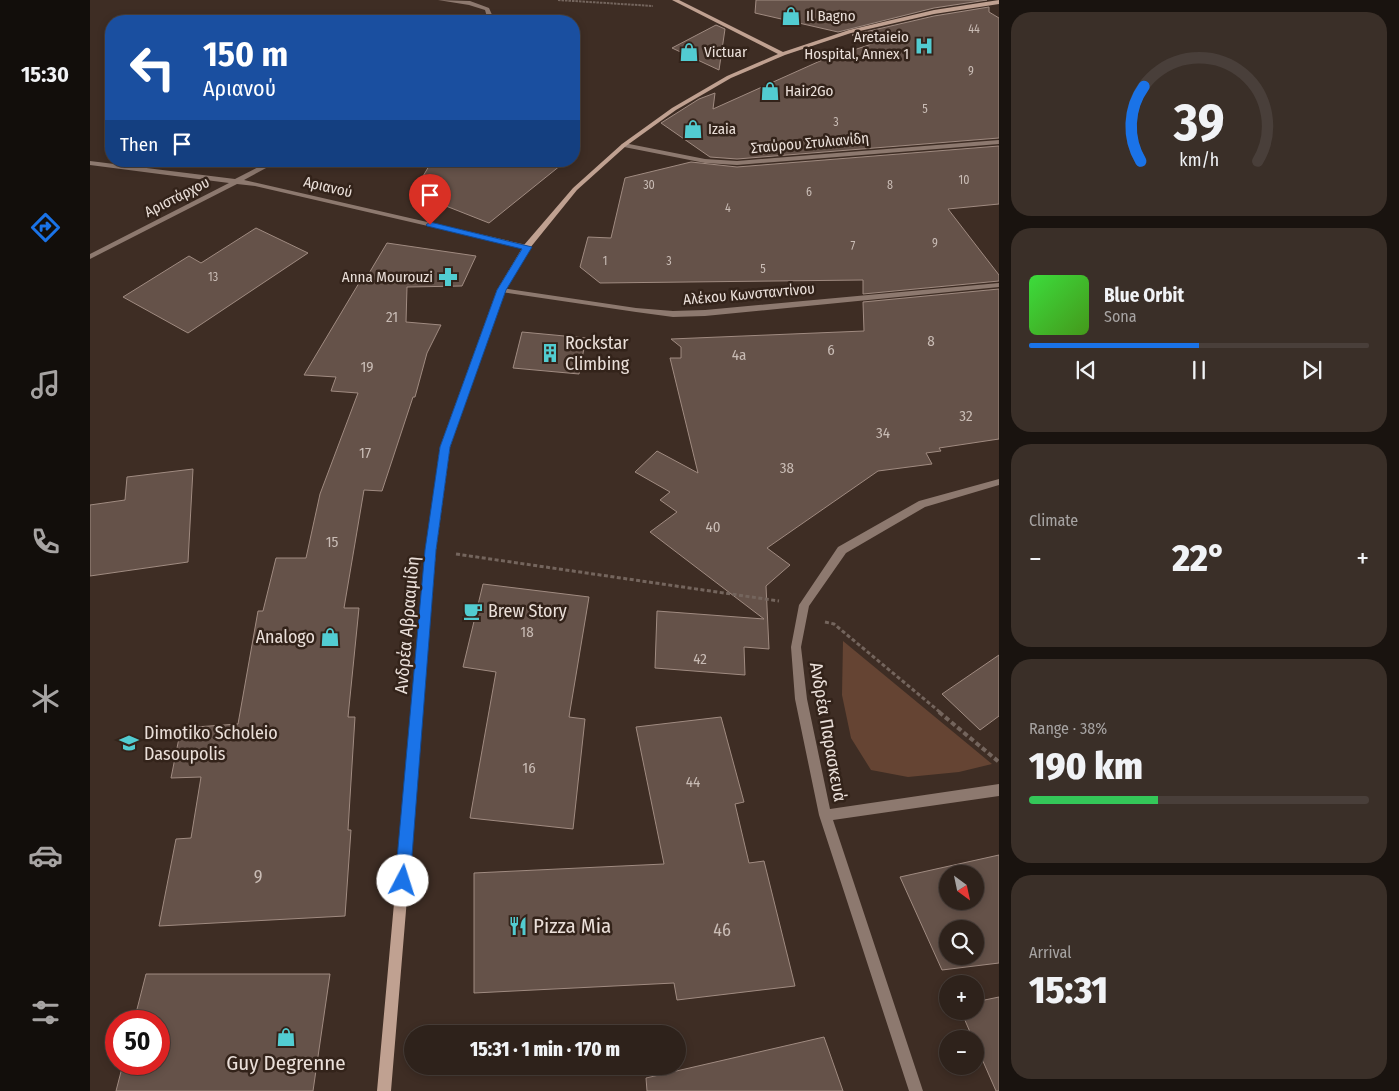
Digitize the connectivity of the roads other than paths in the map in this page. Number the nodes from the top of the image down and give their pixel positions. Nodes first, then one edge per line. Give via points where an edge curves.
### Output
1 (441, 0) edge
2 (675, 0) edge
3 (999, 2) edge
4 (489, 15) edge
5 (783, 54) junction
6 (999, 142) edge
7 (624, 145) junction
8 (90, 163) edge
9 (105, 165) edge
10 (123, 167) edge
11 (265, 167) edge
12 (238, 181) junction
13 (527, 247) junction
14 (90, 257) edge
15 (999, 285) edge
16 (501, 290) junction
17 (999, 482) edge
18 (999, 790) edge
19 (824, 815) junction
20 (384, 1091) edge
21 (916, 1091) edge

1 - 4 street via 470,3 486,10
2 - 5 main road
3 - 5 main road, Ανδρέα Αβρααμίδη via 934,12 848,32
5 - 7 main road, Ανδρέα Αβρααμίδη via 674,109
6 - 7 street, Σταύρου Στυλιανίδη via 737,163 704,162
7 - 13 main road, Ανδρέα Αβρααμίδη via 575,189
8 - 9 street, Αριανού
10 - 12 street, Αριανού
11 - 12 street, Αριστάρχου
12 - 13 street, Αριανού
12 - 14 street, Αριστάρχου
13 - 16 main road, Ανδρέα Αβρααμίδη
15 - 16 street, Αλέκου Κωνσταντίνου via 673,314
16 - 20 main road, Ανδρέα Αβρααμίδη via 445,447 431,550
17 - 19 street, Ανδρέα Παρασκευά via 922,504 842,550 803,611 796,647 800,690
18 - 19 street
19 - 21 street, Ανδρέα Παρασκευά

